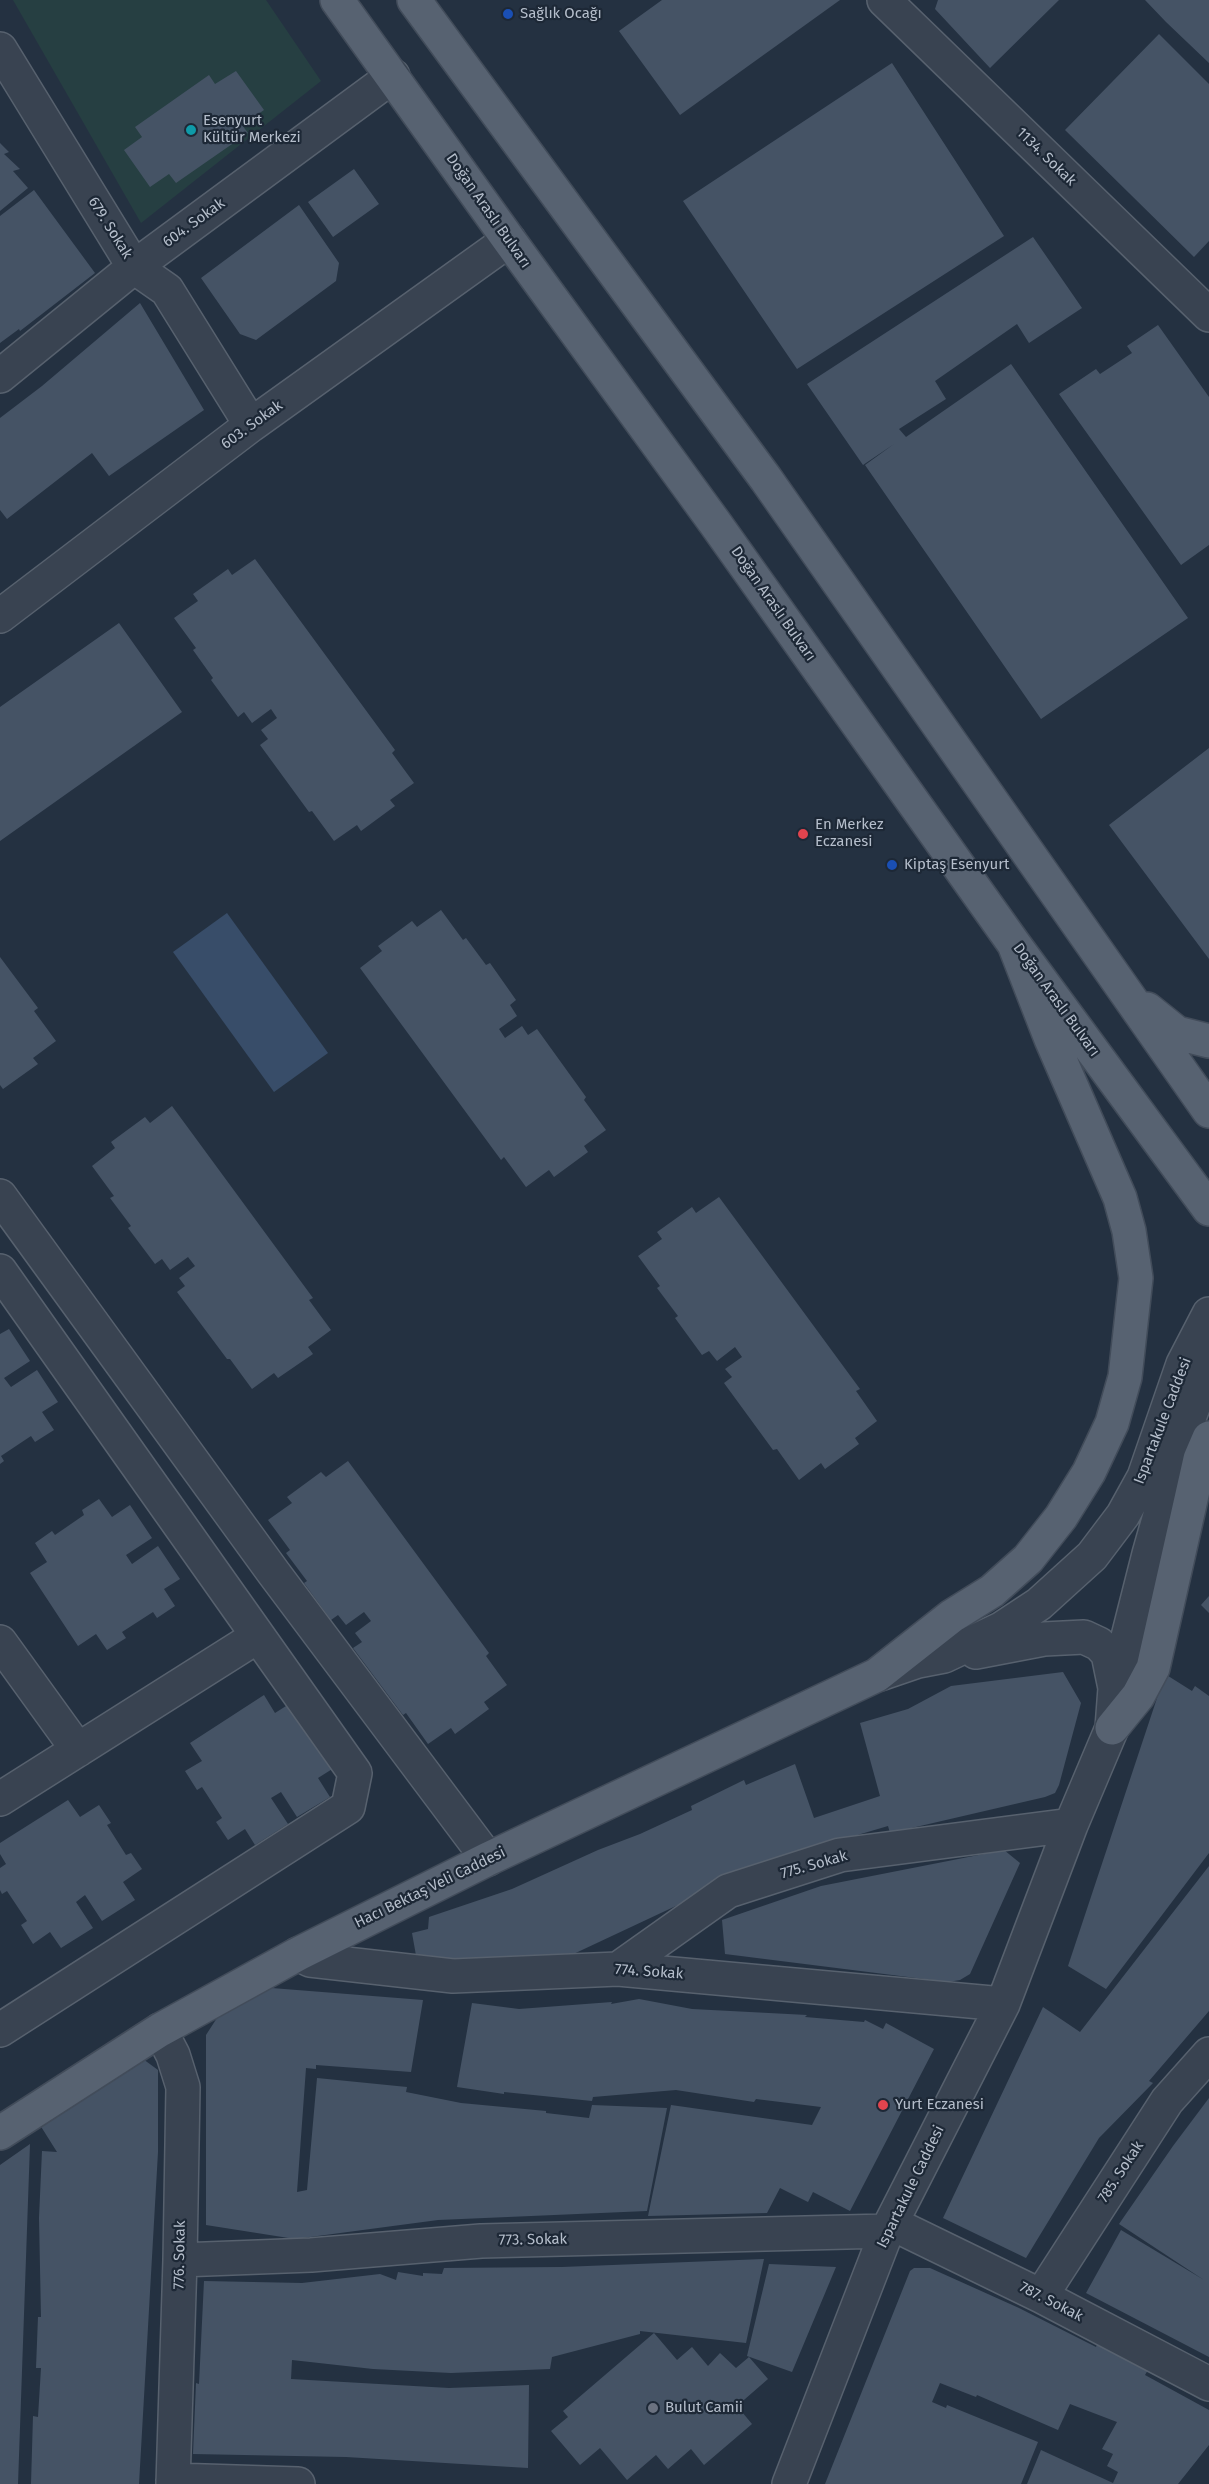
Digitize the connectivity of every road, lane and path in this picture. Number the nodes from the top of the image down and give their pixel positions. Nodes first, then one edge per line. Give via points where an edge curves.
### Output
1 (338, 0) edge
2 (414, 0) edge
3 (884, 0) edge
4 (0, 49) edge
5 (393, 76) junction
6 (508, 240) junction
7 (134, 267) junction
8 (1209, 315) edge
9 (0, 376) edge
10 (251, 425) junction
11 (0, 616) edge
12 (1014, 944) junction
13 (1123, 990) junction
14 (1209, 1041) edge
15 (1209, 1111) edge
16 (0, 1196) edge
17 (1209, 1209) edge
18 (0, 1271) edge
19 (1209, 1314) edge
20 (1209, 1364) edge
21 (1209, 1438) edge
22 (258, 1636) junction
23 (0, 1642) edge
24 (944, 1656) junction
25 (877, 1675) junction
26 (1115, 1689) junction
27 (1112, 1728) junction
28 (78, 1750) junction
29 (0, 1799) edge
30 (1071, 1825) junction
31 (488, 1859) junction
32 (298, 1954) junction
33 (618, 1969) junction
34 (1003, 2004) junction
35 (0, 2030) edge
36 (160, 2030) junction
37 (1209, 2054) edge
38 (0, 2133) edge
39 (889, 2227) junction
40 (180, 2260) junction
41 (1041, 2296) junction
42 (1209, 2384) edge
43 (173, 2482) edge
44 (298, 2484) edge
45 (789, 2484) edge

1 - 5 main road, Doğan Araslı Bulvarı
2 - 13 main road via 766,479
3 - 8 street, 1134. Sokak
4 - 7 street, 679. Sokak
5 - 6 main road, Doğan Araslı Bulvarı
5 - 7 street, 604. Sokak
6 - 10 street, 603. Sokak
6 - 12 main road, Doğan Araslı Bulvarı via 716,523
7 - 9 street, 604. Sokak
7 - 10 street, 679. Sokak via 167,290
10 - 11 street, 603. Sokak
12 - 17 main road, Doğan Araslı Bulvarı
12 - 25 main road, Hacı Bektaş Veli Caddesi via 1120,1198 1129,1231 1136,1278 1125,1377 1112,1423 1089,1472 1062,1517 1028,1560
13 - 14 main road via 1177,1033
13 - 15 main road
16 - 31 street via 273,1572
18 - 22 street
19 - 24 street, Ispartakule Caddesi via 1184,1364 1144,1477 1092,1556 1039,1604 1001,1629
20 - 26 street via 1183,1434
21 - 27 main road via 1200,1459 1153,1668 1138,1696
22 - 28 street
22 - 35 street via 355,1773 348,1807
23 - 28 street
24 - 25 street, Ispartakule Caddesi
24 - 26 street via 1084,1636 1108,1654
25 - 31 main road, Hacı Bektaş Veli Caddesi
26 - 27 street, Ispartakule Caddesi
27 - 30 street, Ispartakule Caddesi
28 - 29 street
30 - 33 street, 775. Sokak via 840,1855 728,1891
30 - 34 street, Ispartakule Caddesi
31 - 32 main road, Hacı Bektaş Veli Caddesi
32 - 33 street, 774. Sokak via 310,1960 453,1976
32 - 36 main road, Hacı Bektaş Veli Caddesi
33 - 34 street, 774. Sokak
34 - 39 street, Ispartakule Caddesi
36 - 38 main road, Hacı Bektaş Veli Caddesi
36 - 40 street, 776. Sokak via 183,2087
37 - 41 street, 785. Sokak via 1167,2101
39 - 40 street, 773. Sokak via 481,2241 311,2255
39 - 41 street, 787. Sokak
39 - 45 street, Ispartakule Caddesi
40 - 43 street, 776. Sokak
41 - 42 street, 787. Sokak
43 - 44 street

